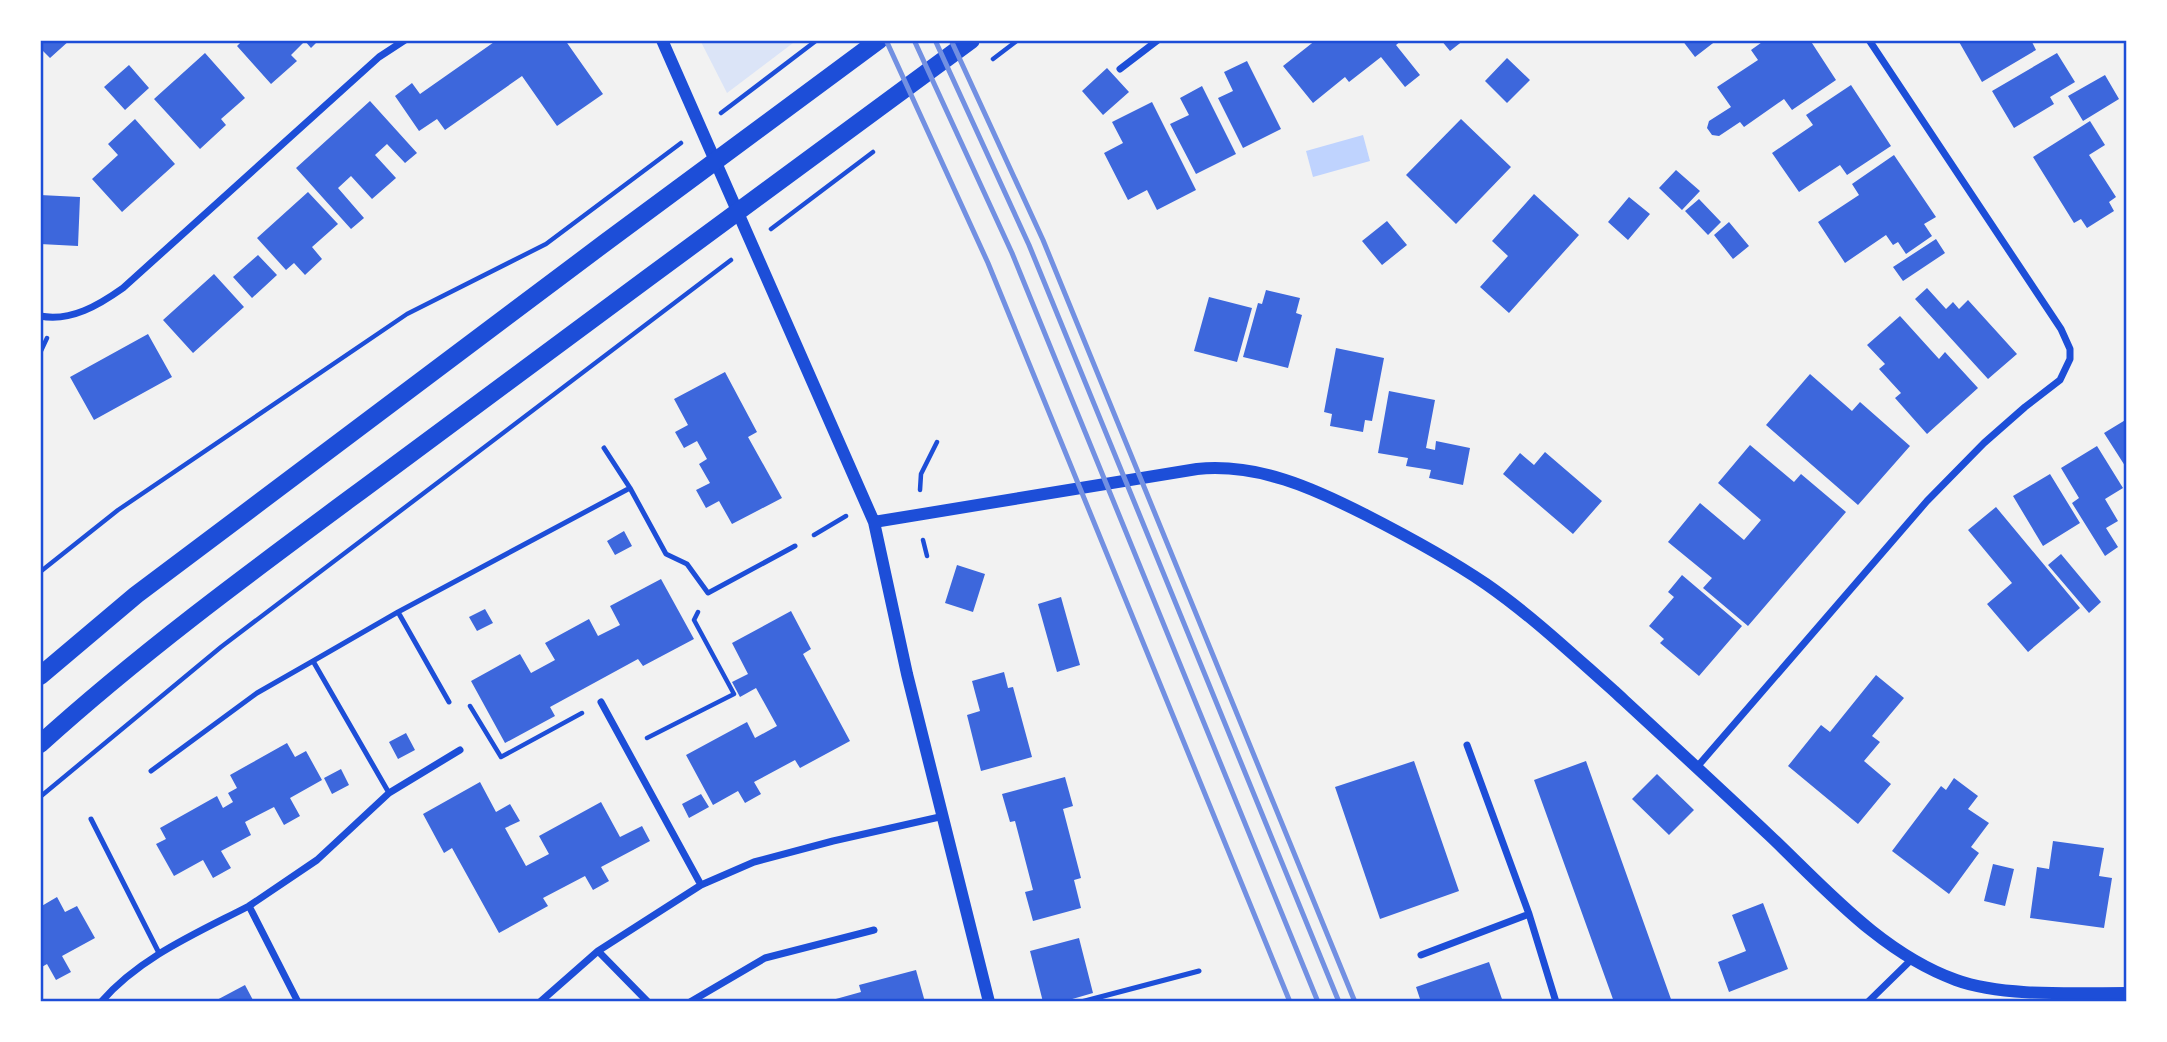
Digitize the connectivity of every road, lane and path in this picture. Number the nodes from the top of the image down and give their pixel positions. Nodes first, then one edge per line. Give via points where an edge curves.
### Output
1 (405, 40) edge
2 (662, 40) edge
3 (879, 40) edge
4 (971, 40) edge
5 (1018, 40) edge
6 (1158, 40) edge
7 (1869, 40) edge
8 (985, 66) dead end
9 (1119, 69) dead end
10 (874, 150) dead end
11 (596, 208) dead end
12 (764, 235) dead end
13 (742, 252) dead end
14 (40, 316) edge
15 (604, 448) dead end
16 (630, 488) junction
17 (865, 505) junction
18 (874, 523) junction
19 (795, 545) joint
20 (40, 572) edge
21 (708, 593) junction
22 (398, 612) junction
23 (313, 661) junction
24 (40, 676) edge
25 (449, 702) joint
26 (601, 702) joint
27 (40, 744) edge
28 (1467, 745) dead end
29 (627, 748) junction
30 (460, 750) dead end
31 (1697, 767) junction
32 (151, 771) dead end
33 (388, 793) junction
34 (40, 797) edge
35 (944, 816) junction
36 (91, 819) dead end
37 (701, 885) junction
38 (249, 906) junction
39 (1529, 914) junction
40 (874, 930) dead end
41 (598, 951) junction
42 (159, 953) junction
43 (1421, 955) dead end
44 (1912, 959) junction
45 (1199, 971) dead end
46 (2127, 993) edge
47 (2112, 997) edge
48 (101, 1002) edge
49 (298, 1002) edge
50 (540, 1002) edge
51 (648, 1002) edge
52 (690, 1002) edge
53 (989, 1002) edge
54 (1081, 1002) edge
55 (1556, 1002) edge
56 (1868, 1002) edge

1 - 14 street via 379,57 123,288 92,309
2 - 17 street
3 - 24 main road via 136,595
4 - 27 main road via 171,633
5 - 8 path
6 - 9 street
7 - 31 street via 2061,329 2070,359 2060,380 1984,443 1927,501
10 - 12 path
11 - 20 path via 546,244 407,314 118,510
13 - 34 path via 221,647
15 - 16 lane
16 - 21 lane via 666,554 687,564
16 - 22 lane
17 - 18 street
17 - 19 path
18 - 31 street via 1198,469 1245,469 1274,475 1333,498 1412,538 1486,584 1546,631
18 - 35 street
19 - 21 lane
21 - 29 path via 694,620 734,694
22 - 23 lane
22 - 25 lane
23 - 32 lane via 257,693
23 - 33 lane
25 - 26 path via 465,699 501,757
26 - 29 street
28 - 39 street
29 - 37 street
30 - 33 street
31 - 44 street via 1860,920
33 - 38 street via 317,860
35 - 37 street via 754,862
35 - 53 street
36 - 42 lane
37 - 41 street
38 - 42 street
38 - 49 street
39 - 43 street
39 - 55 street
40 - 52 street via 765,958
41 - 50 street
41 - 51 street
42 - 48 street
44 - 47 street via 1958,981 1981,986
44 - 56 street
45 - 54 lane
46 - 47 street

